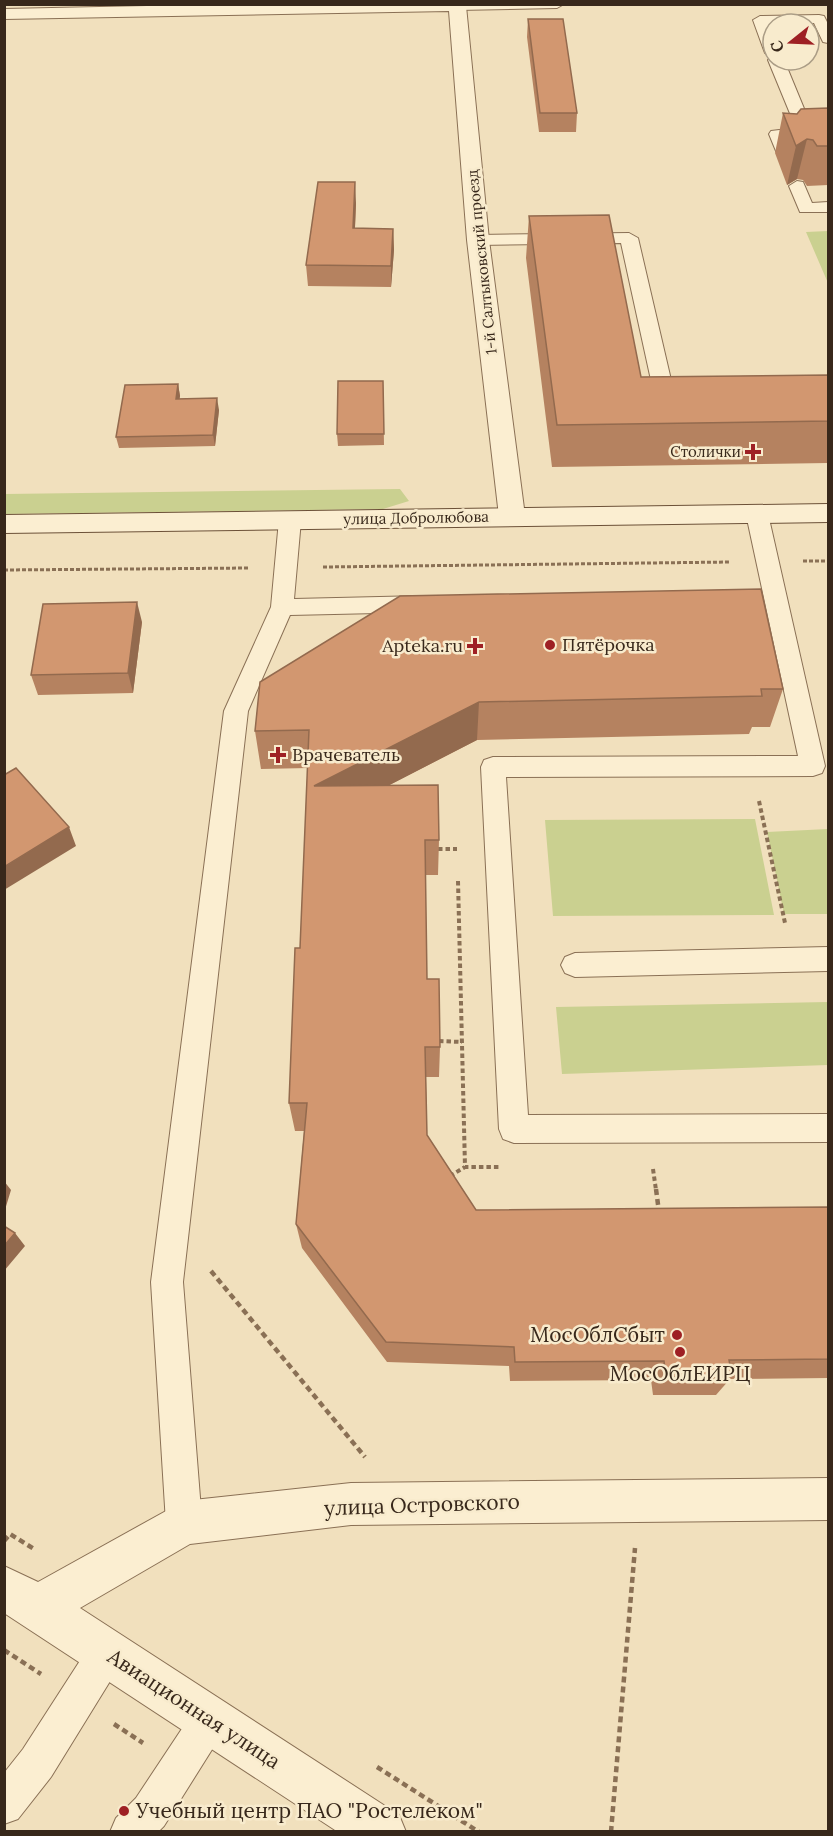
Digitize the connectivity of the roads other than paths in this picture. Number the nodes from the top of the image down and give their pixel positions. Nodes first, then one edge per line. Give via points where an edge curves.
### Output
1 (557, 4) edge
2 (792, 4) edge
3 (457, 6) junction
4 (828, 6) edge
5 (4, 14) edge
6 (821, 23) edge
7 (828, 39) edge
8 (781, 72) edge
9 (828, 132) edge
10 (806, 133) junction
11 (782, 148) dead end
12 (797, 186) edge
13 (828, 207) edge
14 (478, 240) junction
15 (689, 403) edge
16 (828, 513) edge
17 (757, 514) junction
18 (513, 516) junction
19 (290, 520) junction
20 (4, 524) edge
21 (447, 604) edge
22 (282, 607) junction
23 (828, 959) edge
24 (575, 965) dead end
25 (828, 1128) edge
26 (828, 1499) edge
27 (184, 1524) junction
28 (22, 1597) edge
29 (107, 1652) junction
30 (210, 1719) junction
31 (4, 1805) edge
32 (129, 1832) edge
33 (382, 1832) edge

1 - 3 lane
2 - 4 lane
3 - 5 street
3 - 14 street, 1-й Салтыковский проезд
6 - 7 lane
8 - 10 lane
9 - 10 lane
10 - 11 lane via 777,134
12 - 13 lane via 807,208
14 - 15 lane via 629,238 666,404
14 - 18 street, 1-й Салтыковский проезд
16 - 17 street, улица Добролюбова
17 - 18 street, улица Добролюбова
17 - 25 lane via 767,561 765,599 813,766 493,767 514,1129
18 - 19 street, улица Добролюбова
19 - 20 street, улица Добролюбова
19 - 22 lane
21 - 22 lane
22 - 27 lane via 237,711 167,1282
23 - 24 lane
26 - 27 street, улица Островского via 351,1504
27 - 28 street, улица Островского
28 - 29 street, Авиационная улица
29 - 30 street, Авиационная улица
29 - 31 lane via 37,1762
30 - 32 lane via 150,1812
30 - 33 street, Авиационная улица

